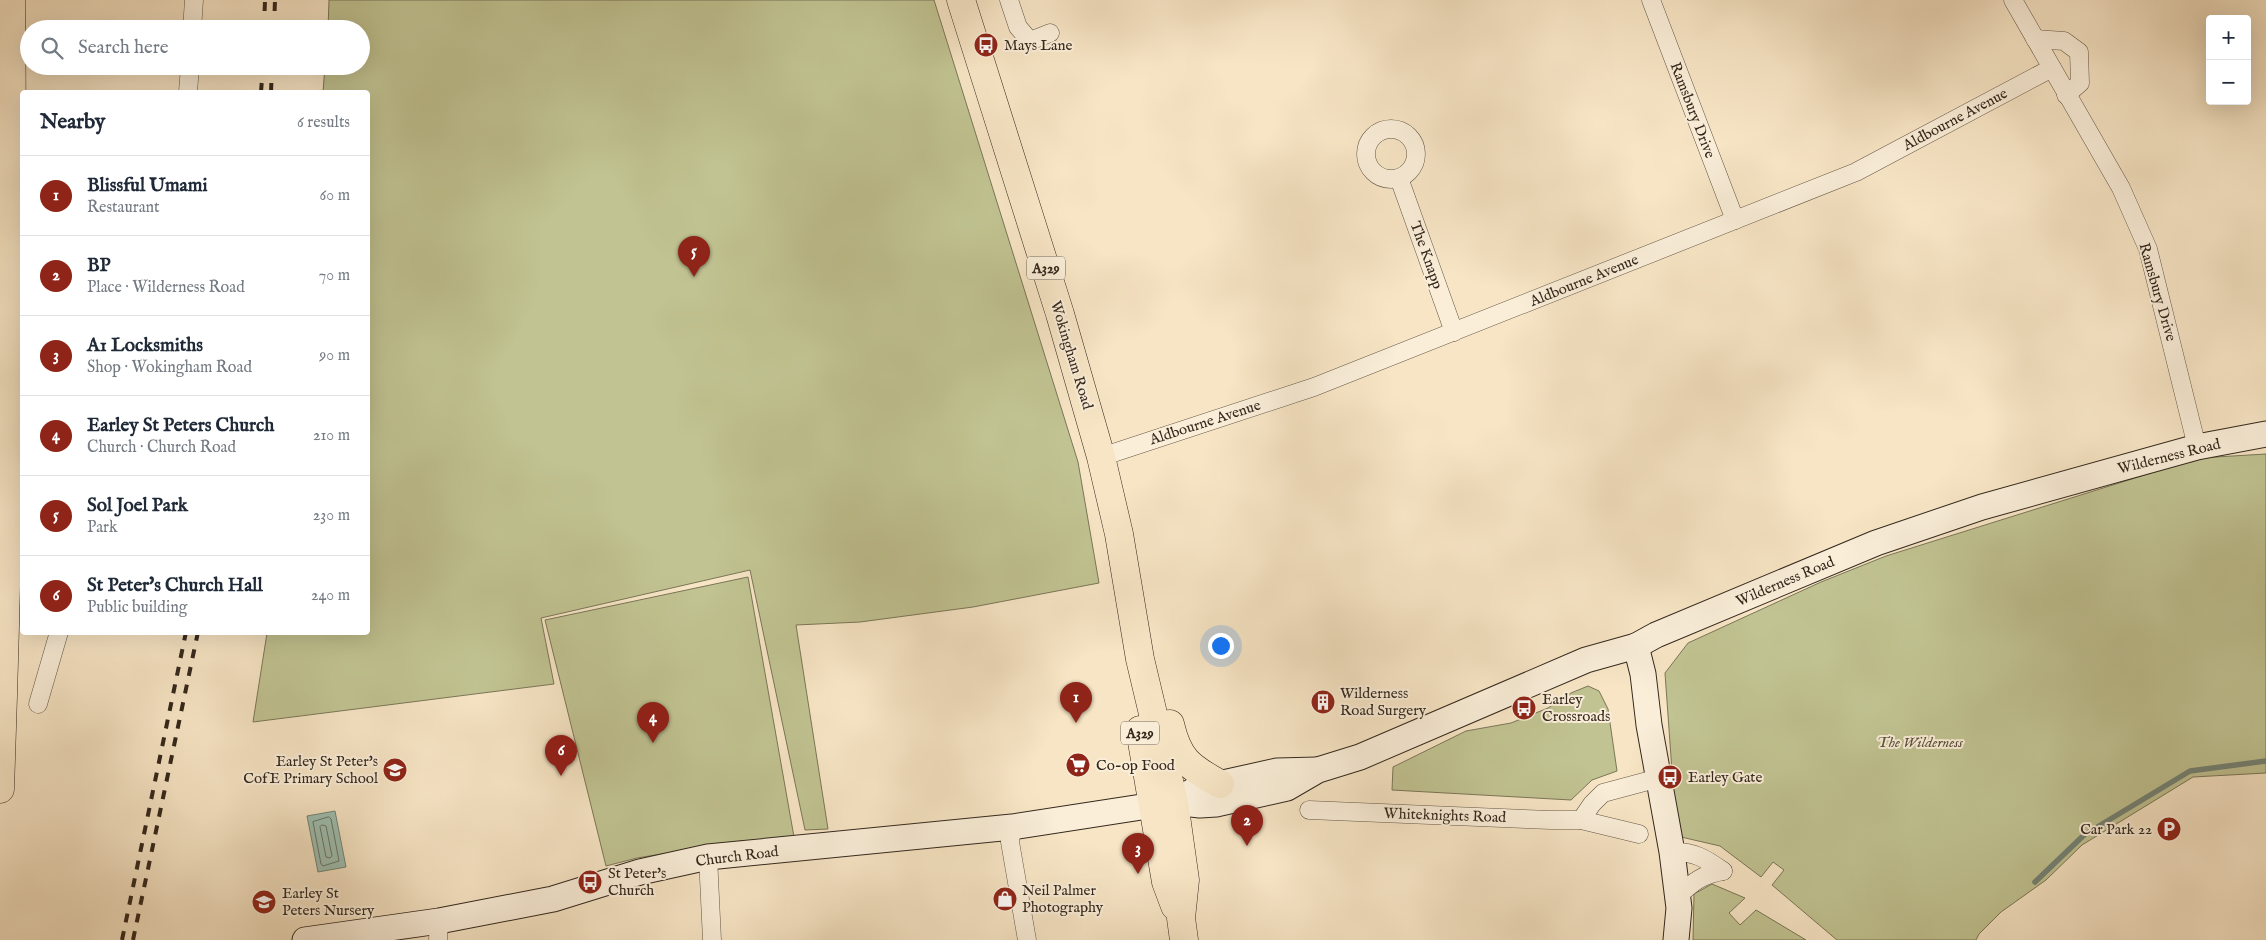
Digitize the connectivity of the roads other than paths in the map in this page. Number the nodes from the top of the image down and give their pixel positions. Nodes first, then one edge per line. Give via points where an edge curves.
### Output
1 (11, 0) edge
2 (194, 0) edge
3 (961, 0) edge
4 (1009, 0) edge
5 (1651, 0) edge
6 (2014, 0) edge
7 (193, 20) edge
8 (1050, 33) dead end
9 (2035, 39) junction
10 (2052, 68) junction
11 (189, 75) edge
12 (188, 90) edge
13 (2066, 95) junction
14 (1399, 178) dead end
15 (1735, 220) junction
16 (1454, 332) junction
17 (2266, 434) edge
18 (2197, 447) junction
19 (1101, 456) junction
20 (57, 635) edge
21 (1636, 646) junction
22 (1140, 659) junction
23 (38, 704) dead end
24 (1318, 770) junction
25 (1659, 778) junction
26 (1220, 784) junction
27 (0, 789) edge
28 (1163, 804) junction
29 (1309, 810) dead end
30 (1581, 820) junction
31 (1012, 827) junction
32 (1640, 834) dead end
33 (1672, 852) junction
34 (708, 857) junction
35 (1678, 896) junction
36 (1182, 929) edge
37 (438, 931) edge
38 (305, 940) edge
39 (712, 940) edge
40 (1027, 940) edge
41 (1676, 940) edge

1 - 27 main road via 12,253
2 - 7 street
3 - 19 main road, Wokingham Road / A329
4 - 8 street via 1018,27 1030,41
5 - 15 street, Ramsbury Drive
6 - 9 street, Ramsbury Drive
9 - 10 street, Ramsbury Drive
9 - 13 street via 2064,41 2079,52 2080,83
10 - 13 street, Ramsbury Drive
10 - 15 street, Aldbourne Avenue via 1856,172
11 - 12 street
13 - 18 street, Ramsbury Drive via 2121,188 2148,249
14 - 16 street, The Knapp
15 - 16 street, Aldbourne Avenue
16 - 19 street, Aldbourne Avenue via 1314,387
17 - 18 main road, Wilderness Road
18 - 21 main road, Wilderness Road via 1982,507 1876,542
19 - 22 main road, Wokingham Road / A329 via 1119,534
20 - 23 street
21 - 24 main road, Wilderness Road via 1586,660 1360,756
21 - 25 main road
22 - 26 main road via 1156,673 1173,737 1182,756
22 - 28 main road, Wokingham Road / A329 via 1138,705 1141,742
24 - 26 main road, Wilderness Road via 1278,771
24 - 28 main road, Wilderness Road via 1302,781 1268,794 1216,804
25 - 30 street via 1603,793
25 - 33 main road
26 - 28 main road, Wilderness Road via 1196,788
28 - 31 main road, Church Road
28 - 36 main road, Wokingham Road / A329 via 1166,882
29 - 30 street, Whiteknights Road
30 - 32 street, Whiteknights Road
31 - 34 main road, Church Road
31 - 40 street via 1010,842
33 - 35 main road
33 - 35 street via 1704,857 1723,871 1708,873 1694,880
34 - 37 main road, Church Road via 640,872
34 - 39 street
35 - 41 main road
37 - 38 main road, Church Road

